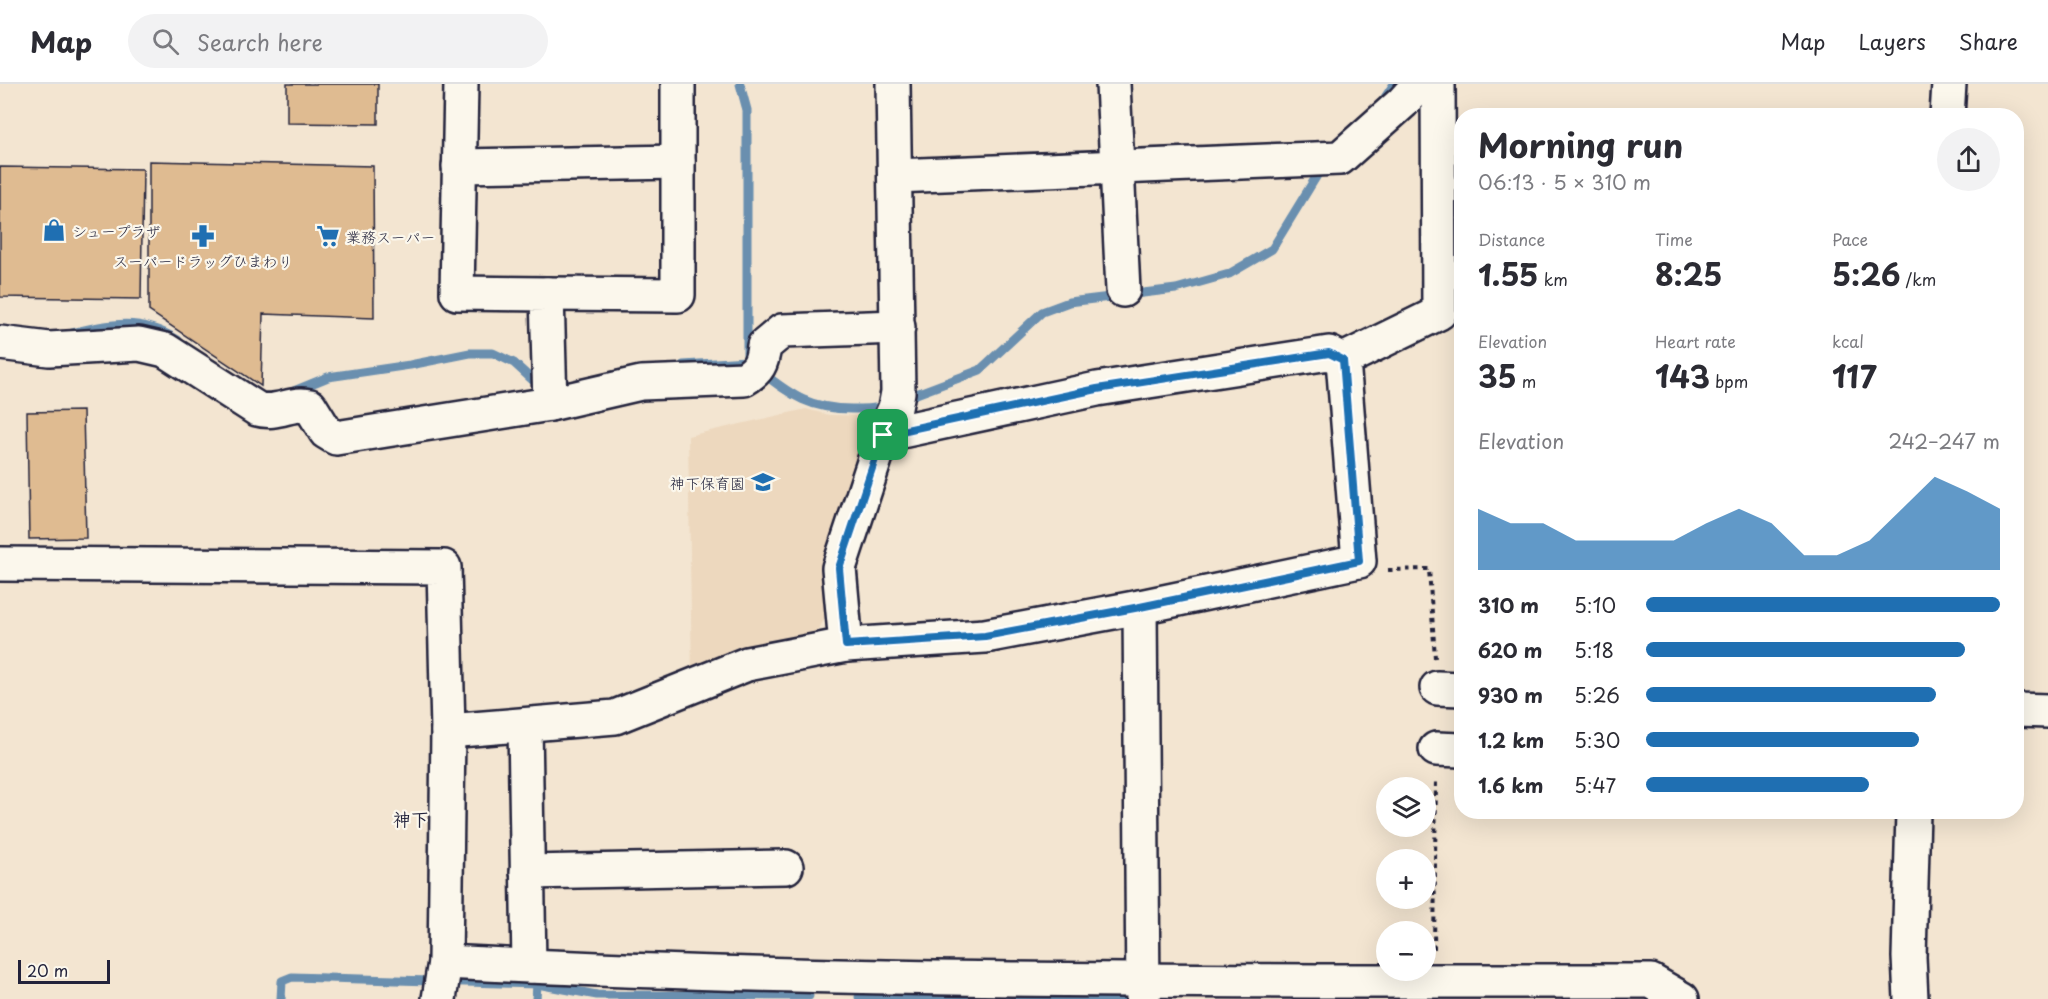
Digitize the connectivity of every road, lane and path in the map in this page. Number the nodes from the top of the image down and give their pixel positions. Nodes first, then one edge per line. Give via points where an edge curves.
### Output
1 (461, 84) edge
2 (678, 84) edge
3 (893, 84) edge
4 (1113, 84) edge
5 (1419, 84) edge
6 (1438, 84) edge
7 (1950, 84) edge
8 (1948, 108) edge
9 (678, 162) junction
10 (459, 166) junction
11 (1118, 167) junction
12 (895, 176) junction
13 (1123, 290) dead end
14 (547, 294) junction
15 (898, 327) junction
16 (0, 343) edge
17 (1343, 360) junction
18 (550, 404) junction
19 (892, 412) junction
20 (0, 564) edge
21 (1140, 607) junction
22 (846, 645) junction
23 (2024, 710) edge
24 (2048, 711) edge
25 (525, 725) junction
26 (448, 731) junction
27 (1913, 819) edge
28 (786, 867) dead end
29 (527, 872) junction
30 (529, 966) junction
31 (441, 980) edge
32 (835, 987) edge
33 (1144, 990) edge
34 (1682, 999) edge
35 (1911, 999) edge

1 - 10 street
2 - 9 street
3 - 12 street
4 - 11 street
5 - 11 street via 1340,158
6 - 17 street via 1439,313
7 - 8 street
9 - 10 street
9 - 14 street via 678,295
10 - 14 street via 457,293
11 - 12 street
11 - 13 street
12 - 15 street
14 - 18 street
15 - 18 street via 782,331 764,346 758,367 744,379 641,383
15 - 19 street
16 - 18 street via 49,349 139,344 165,350 257,409 270,413 302,404 310,406 326,432 336,438
17 - 19 street via 1329,353 1097,389
17 - 21 street via 1359,561
19 - 22 street via 839,568
20 - 26 street via 444,567
21 - 22 street via 985,636
21 - 33 street
22 - 25 street via 747,664 615,717
23 - 24 street
25 - 26 street
25 - 29 street
26 - 31 street
27 - 35 street
28 - 29 street
29 - 30 street
30 - 31 street
30 - 32 street
32 - 33 street
33 - 34 street via 1651,981

